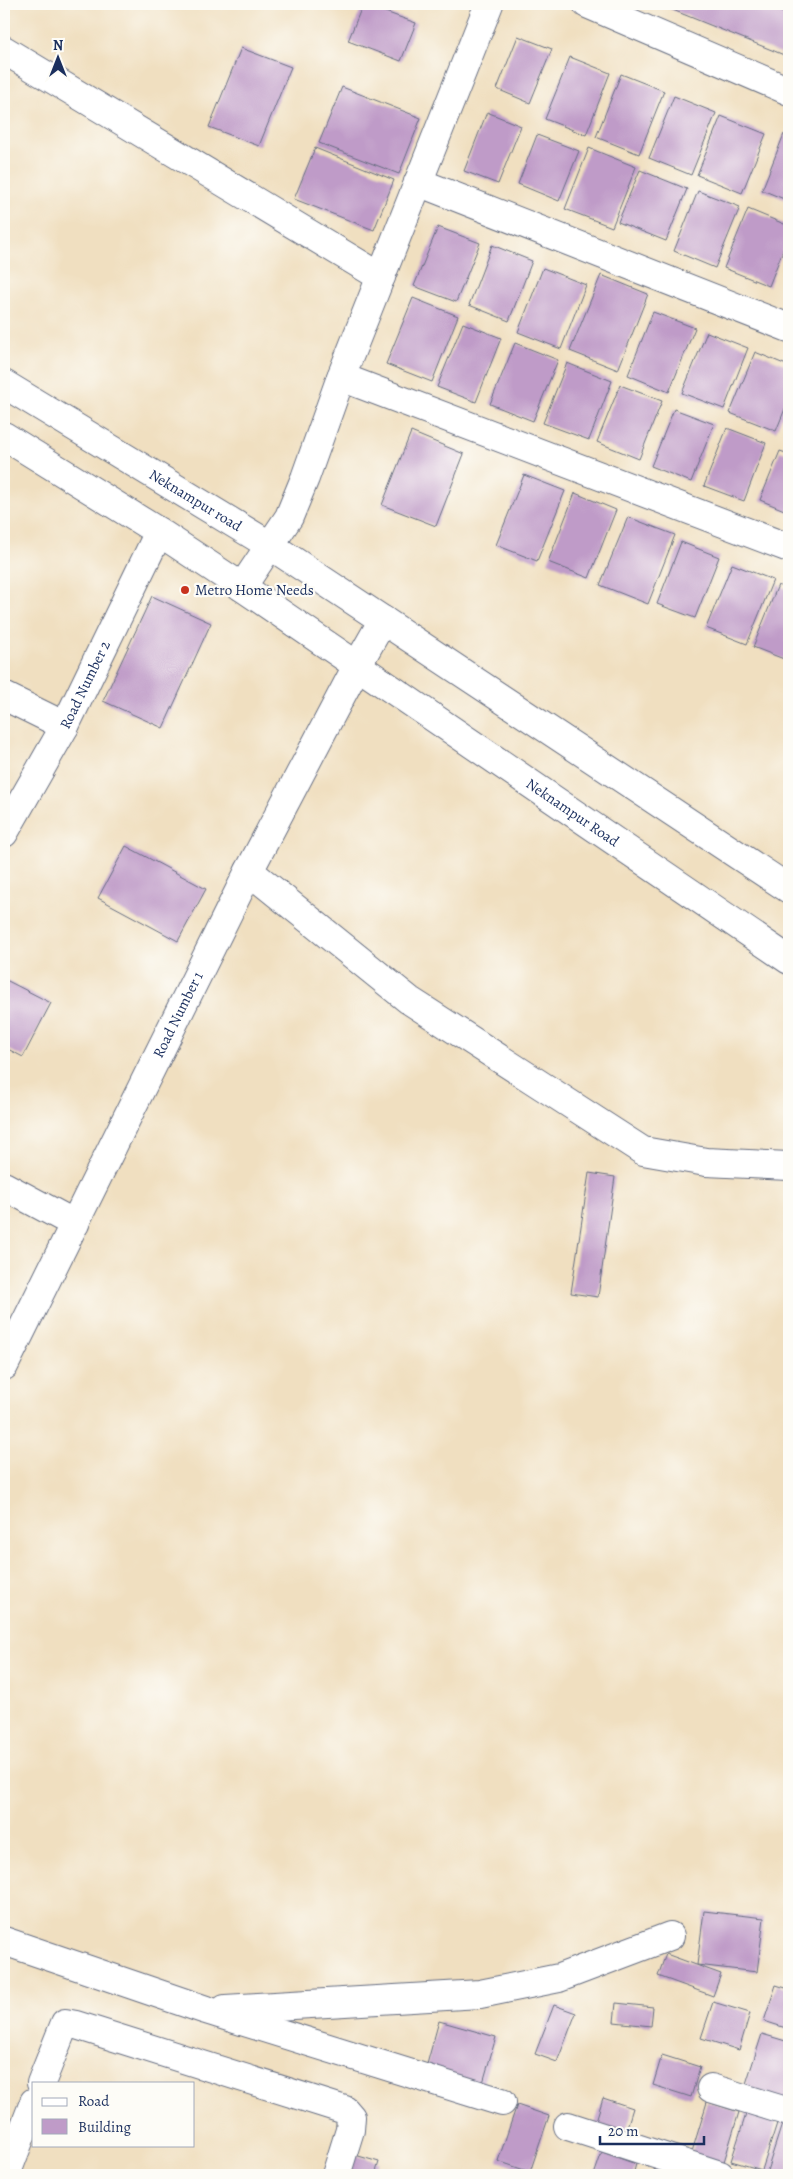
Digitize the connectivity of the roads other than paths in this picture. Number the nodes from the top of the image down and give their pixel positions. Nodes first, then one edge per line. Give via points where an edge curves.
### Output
1 (489, 4) edge
2 (587, 4) edge
3 (4, 50) edge
4 (789, 92) edge
5 (418, 182) junction
6 (381, 277) junction
7 (789, 328) edge
8 (341, 377) junction
9 (4, 384) edge
10 (4, 436) edge
11 (159, 532) junction
12 (271, 546) junction
13 (789, 548) edge
14 (242, 587) junction
15 (383, 620) junction
16 (358, 664) junction
17 (4, 696) edge
18 (65, 726) junction
19 (4, 833) edge
20 (249, 872) junction
21 (789, 889) edge
22 (789, 960) edge
23 (789, 1166) edge
24 (4, 1186) edge
25 (75, 1224) junction
26 (4, 1366) edge
27 (670, 1936) dead end
28 (4, 1941) edge
29 (206, 2010) junction
30 (41, 2082) edge
31 (710, 2088) dead end
32 (502, 2102) dead end
33 (32, 2107) edge
34 (789, 2112) edge
35 (568, 2126) dead end
36 (6, 2175) edge
37 (336, 2175) edge
38 (720, 2175) edge

1 - 5 street
2 - 4 street
3 - 6 street
5 - 6 street
5 - 7 street
6 - 8 street
8 - 12 street via 290,516
8 - 13 street
9 - 12 street, Neknampur road
10 - 11 street
11 - 14 street
11 - 18 street, Road Number 2
12 - 14 street
12 - 15 street, Neknampur road
14 - 16 street
15 - 16 street, Road Number 1
15 - 21 street
16 - 20 street, Road Number 1
16 - 22 street, Neknampur Road
17 - 18 street
18 - 19 street, Road Number 2
20 - 23 street via 409,1000 644,1151 706,1162
20 - 25 street, Road Number 1
24 - 25 street
25 - 26 street, Road Number 1
27 - 29 street via 559,1978 480,1994
28 - 29 street
29 - 32 street
30 - 37 street via 65,2023 345,2110 351,2117 350,2130
31 - 34 street
33 - 36 street
35 - 38 street

